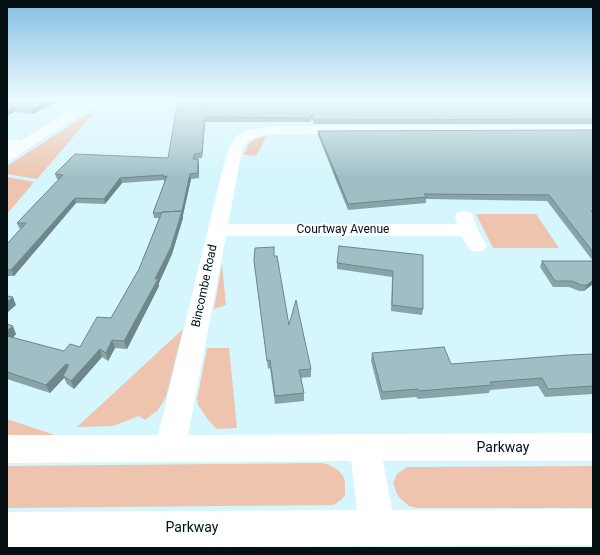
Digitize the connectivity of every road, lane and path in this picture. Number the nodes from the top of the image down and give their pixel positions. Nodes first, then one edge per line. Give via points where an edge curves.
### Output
1 (55, 126) edge
2 (593, 129) edge
3 (7, 143) edge
4 (24, 145) junction
5 (7, 156) edge
6 (217, 230) junction
7 (470, 231) dead end
8 (593, 447) edge
9 (365, 448) junction
10 (170, 449) junction
11 (7, 450) edge
12 (377, 527) junction
13 (593, 527) edge
14 (7, 530) edge
15 (151, 538) edge

1 - 4 street
2 - 6 street, Bincombe Road via 276,130 254,133 241,139 236,148
3 - 4 street
4 - 5 street
6 - 7 street, Courtway Avenue
6 - 10 street, Bincombe Road
8 - 9 street, Parkway
9 - 10 street, Parkway
9 - 12 street
10 - 11 street, Parkway
12 - 13 street, Parkway
12 - 15 street, Parkway
14 - 15 street, Parkway

